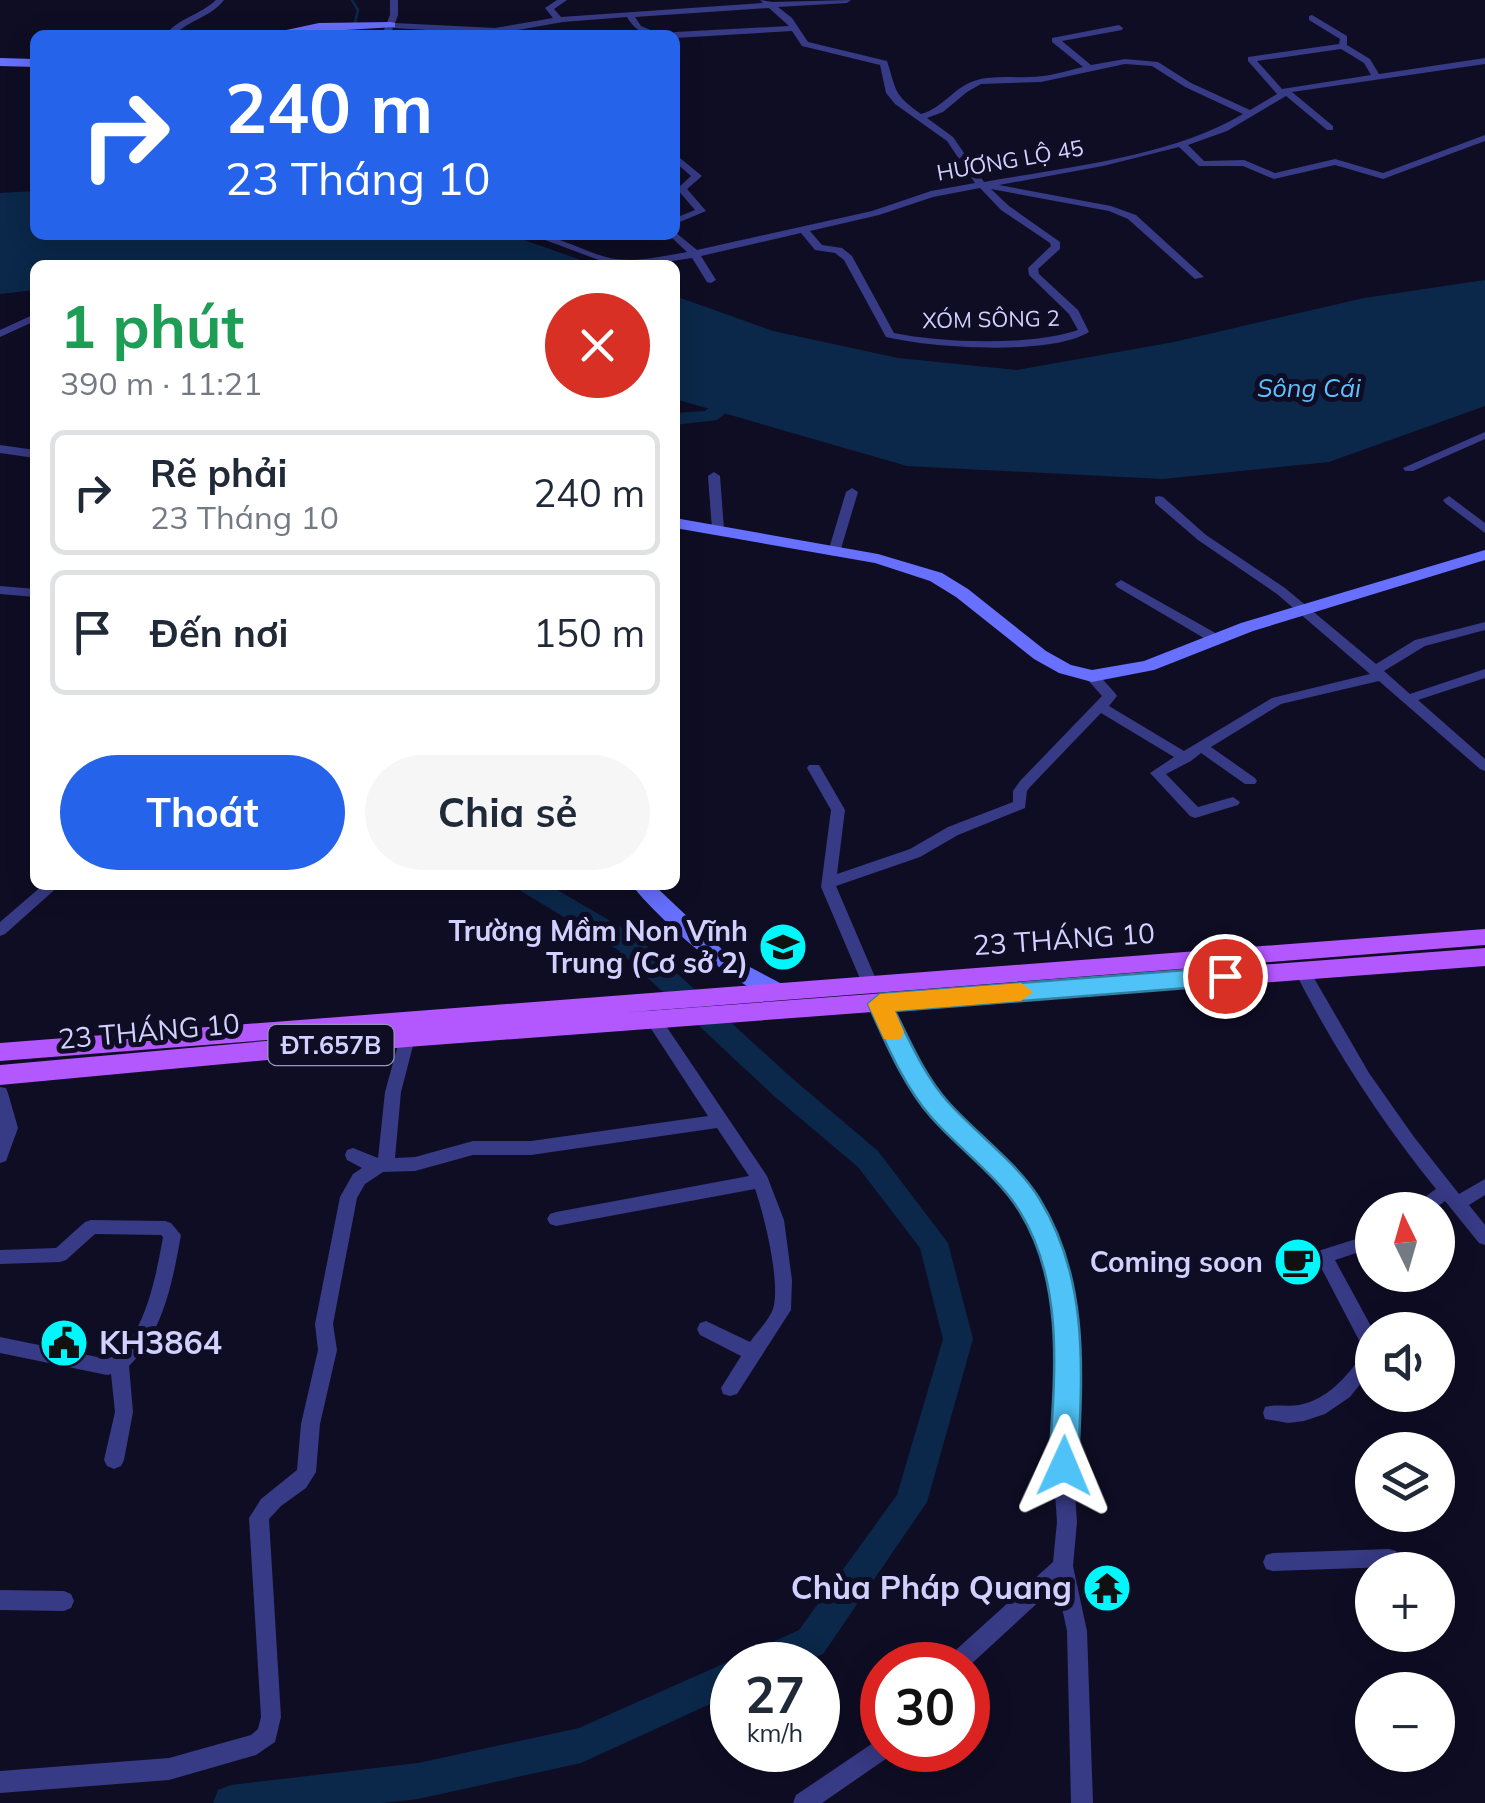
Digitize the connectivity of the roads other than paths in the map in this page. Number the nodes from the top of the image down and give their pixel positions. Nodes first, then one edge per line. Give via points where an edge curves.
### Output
1 (220, 0) edge
2 (394, 0) edge
3 (563, 0) edge
4 (847, 0) edge
5 (766, 3) edge
6 (630, 15) junction
7 (1312, 18) dead end
8 (559, 20) junction
9 (794, 28) junction
10 (1119, 28) dead end
11 (174, 30) edge
12 (310, 30) edge
13 (388, 30) edge
14 (526, 30) edge
15 (644, 30) edge
16 (680, 35) edge
17 (1343, 46) junction
18 (1485, 60) edge
19 (0, 62) edge
20 (30, 63) edge
21 (1088, 66) junction
22 (1377, 78) junction
23 (1283, 92) junction
24 (1249, 113) junction
25 (920, 116) junction
26 (1330, 128) dead end
27 (1485, 138) edge
28 (1181, 144) junction
29 (680, 161) edge
30 (981, 184) junction
31 (680, 219) edge
32 (802, 228) junction
33 (551, 240) edge
34 (680, 240) edge
35 (695, 254) junction
36 (606, 260) edge
37 (657, 260) edge
38 (1199, 277) dead end
39 (711, 280) dead end
40 (30, 319) edge
41 (0, 334) edge
42 (1485, 434) edge
43 (0, 449) edge
44 (30, 453) edge
45 (1409, 468) dead end
46 (714, 476) dead end
47 (852, 492) dead end
48 (1158, 500) dead end
49 (1449, 500) dead end
50 (680, 524) edge
51 (718, 529) junction
52 (1485, 529) edge
53 (834, 552) junction
54 (1485, 555) edge
55 (1121, 584) dead end
56 (0, 590) edge
57 (30, 593) edge
58 (1304, 610) junction
59 (1485, 626) edge
60 (1214, 638) junction
61 (1377, 673) junction
62 (1485, 673) edge
63 (1092, 676) junction
64 (1408, 699) junction
65 (1101, 708) junction
66 (1200, 746) junction
67 (1186, 758) junction
68 (1485, 766) edge
69 (814, 768) dead end
70 (1250, 781) dead end
71 (1233, 802) dead end
72 (827, 883) junction
73 (46, 890) edge
74 (647, 890) edge
75 (0, 930) edge
76 (1485, 937) edge
77 (1485, 957) edge
78 (1302, 970) junction
79 (772, 992) junction
80 (875, 994) junction
81 (658, 1021) junction
82 (407, 1038) junction
83 (0, 1052) edge
84 (0, 1075) edge
85 (0, 1093) edge
86 (719, 1121) junction
87 (353, 1155) dead end
88 (0, 1156) edge
89 (384, 1166) junction
90 (761, 1181) junction
91 (1485, 1186) edge
92 (1446, 1192) edge
93 (1455, 1197) edge
94 (1455, 1203) edge
95 (556, 1220) dead end
96 (1485, 1238) edge
97 (1355, 1246) edge
98 (0, 1257) edge
99 (706, 1329) dead end
100 (0, 1346) edge
101 (754, 1353) junction
102 (120, 1366) junction
103 (730, 1388) dead end
104 (1272, 1413) dead end
105 (114, 1460) dead end
106 (1355, 1559) edge
107 (1272, 1562) dead end
108 (1063, 1566) junction
109 (0, 1600) edge
110 (64, 1601) dead end
111 (979, 1642) edge
112 (860, 1764) edge
113 (0, 1782) edge
114 (804, 1803) edge
115 (1082, 1803) edge

1 - 11 street
2 - 13 street
3 - 8 street via 549,8
4 - 5 street
5 - 6 street
5 - 9 street
6 - 8 street
6 - 15 street
7 - 17 street via 1339,32
8 - 14 street
9 - 16 street
9 - 25 street via 805,44 884,62 898,102
10 - 21 street via 1055,40
12 - 13 street
17 - 22 street via 1367,61
17 - 23 street via 1251,59
18 - 22 street, HƯƠNG LỘ 45
19 - 20 street
21 - 24 street via 1155,64 1171,79
21 - 25 street via 1042,79 975,83 942,112
22 - 23 street, HƯƠNG LỘ 45
23 - 24 street, HƯƠNG LỘ 45
23 - 26 street
24 - 28 street, HƯƠNG LỘ 45
25 - 30 street via 950,139
27 - 28 street via 1383,176 1327,162 1267,175 1244,163 1202,164
28 - 30 street, HƯƠNG LỘ 45
29 - 31 street via 696,176 682,188 701,211
30 - 32 street, HƯƠNG LỘ 45
30 - 32 street, XÓM SÔNG 2 via 1055,242 1034,275 1074,312 1084,332 991,342 890,335 848,258 818,248
30 - 38 street via 1132,217
32 - 35 street, HƯƠNG LỘ 45
33 - 36 street, HƯƠNG LỘ 45
34 - 35 street
35 - 37 street, HƯƠNG LỘ 45
35 - 39 street
40 - 41 street
42 - 45 street
43 - 44 street
46 - 51 street
47 - 53 street
48 - 58 street
49 - 52 street
50 - 51 street
51 - 53 street
53 - 63 street via 936,578 1040,655
54 - 58 street
55 - 60 street
56 - 57 street
58 - 60 street
58 - 61 street
59 - 61 street via 1420,643
60 - 63 street via 1148,666
61 - 64 street
61 - 66 street via 1277,701
62 - 64 street
63 - 65 street via 1110,696
64 - 68 street
65 - 67 street
65 - 72 street via 1025,784 1020,805 915,853
66 - 67 street
66 - 70 street
67 - 71 street via 1157,773 1195,813
69 - 72 street via 838,810
72 - 80 street
73 - 75 street
74 - 79 street via 722,961
76 - 80 main road, 23 THÁNG 10 / ĐT.657B
77 - 78 main road, 23 THÁNG 10 / ĐT.657B
78 - 80 main road, 23 THÁNG 10 / ĐT.657B
78 - 92 street via 1377,1102
79 - 80 main road, 23 THÁNG 10 / ĐT.657B
79 - 83 main road, 23 THÁNG 10 / ĐT.657B
80 - 81 main road, 23 THÁNG 10 / ĐT.657B via 806,1009
80 - 108 street via 936,1106 1028,1203 1053,1254 1069,1364
81 - 82 main road, 23 THÁNG 10 / ĐT.657B
81 - 86 street
82 - 84 main road, 23 THÁNG 10 / ĐT.657B
82 - 89 street
85 - 88 street via 10,1128
86 - 89 street via 531,1148 473,1148
86 - 90 street
87 - 89 street
89 - 113 street via 359,1180 349,1197 324,1324 329,1339 310,1418 308,1468 260,1518 268,1735 169,1769
90 - 95 street
90 - 101 street via 780,1240 783,1303
91 - 93 street
94 - 96 street
97 - 104 street via 1324,1256 1372,1354 1330,1403 1303,1413
98 - 102 street via 60,1255 92,1227 170,1231 150,1320
99 - 101 street
100 - 102 street
101 - 103 street
102 - 105 street via 124,1412
106 - 107 street
108 - 111 street
108 - 115 street via 1078,1631
109 - 110 street
112 - 114 street

